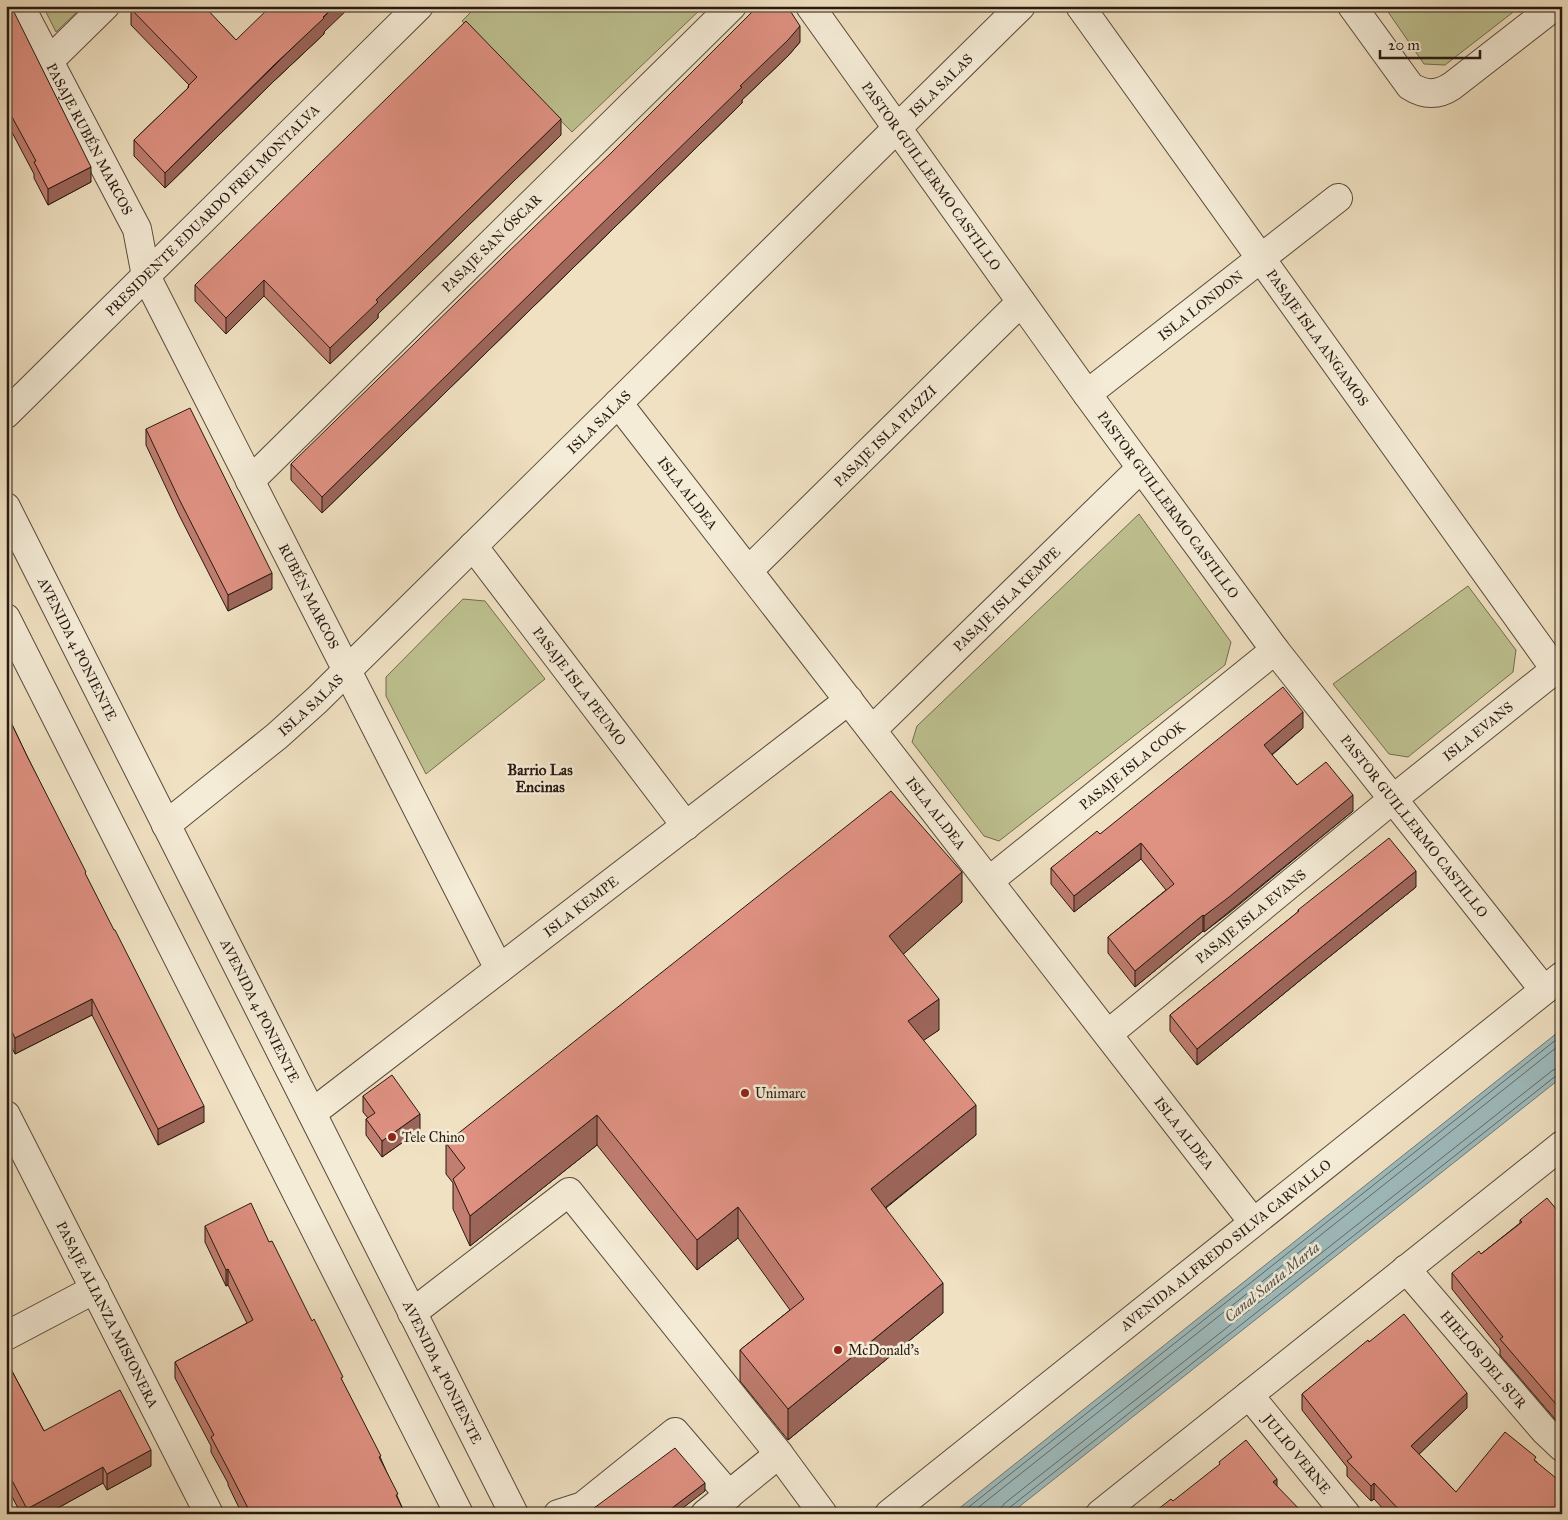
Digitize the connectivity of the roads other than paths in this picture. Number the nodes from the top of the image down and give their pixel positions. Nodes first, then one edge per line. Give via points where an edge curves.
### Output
1 (20, 6) edge
2 (105, 6) edge
3 (419, 6) edge
4 (732, 6) edge
5 (810, 6) edge
6 (1021, 6) edge
7 (1080, 6) edge
8 (1352, 6) edge
9 (1555, 6) edge
10 (49, 61) junction
11 (896, 129) junction
12 (1338, 198) dead end
13 (1261, 258) junction
14 (146, 276) junction
15 (1021, 302) junction
16 (1087, 394) junction
17 (618, 403) junction
18 (6, 414) edge
19 (1141, 468) junction
20 (250, 481) junction
21 (6, 507) edge
22 (473, 546) junction
23 (749, 570) junction
24 (6, 618) edge
25 (1275, 650) junction
26 (1559, 666) edge
27 (347, 671) junction
28 (849, 700) junction
29 (872, 730) junction
30 (1393, 799) junction
31 (166, 825) junction
32 (686, 826) junction
33 (989, 881) junction
34 (499, 970) junction
35 (1553, 983) edge
36 (1108, 1034) junction
37 (312, 1113) junction
38 (6, 1114) edge
39 (1559, 1153) edge
40 (1253, 1222) junction
41 (1406, 1269) junction
42 (95, 1289) junction
43 (412, 1313) junction
44 (6, 1336) edge
45 (1249, 1395) junction
46 (1562, 1447) edge
47 (779, 1454) junction
48 (729, 1495) junction
49 (519, 1513) edge
50 (1102, 1513) edge
51 (210, 1514) edge
52 (459, 1514) edge
53 (558, 1514) edge
54 (705, 1514) edge
55 (824, 1514) edge
56 (889, 1514) edge
57 (1346, 1514) edge

1 - 10 street, PASAJE RUBÉN MARCOS
2 - 10 street
3 - 14 street, PRESIDENTE EDUARDO FREI MONTALVA
4 - 20 street, PASAJE SAN ÓSCAR
5 - 11 street, PASTOR GUILLERMO CASTILLO
6 - 11 street, ISLA SALAS
7 - 13 street, PASAJE ISLA ANGAMOS
8 - 9 street via 1410,86 1436,94 1452,86
10 - 14 street, PASAJE RUBÉN MARCOS via 137,229
11 - 15 street, PASTOR GUILLERMO CASTILLO
11 - 17 street, ISLA SALAS
12 - 13 street, ISLA LONDON
13 - 16 street, ISLA LONDON
13 - 26 street, PASAJE ISLA ANGAMOS
14 - 18 street, PRESIDENTE EDUARDO FREI MONTALVA
14 - 20 street, RUBÉN MARCOS
15 - 16 street, PASTOR GUILLERMO CASTILLO
15 - 23 street, PASAJE ISLA PIAZZI
16 - 19 street, PASTOR GUILLERMO CASTILLO
17 - 22 street, ISLA SALAS
17 - 23 street, ISLA ALDEA
19 - 25 street, PASTOR GUILLERMO CASTILLO
19 - 29 street, PASAJE ISLA KEMPE
20 - 27 street, RUBÉN MARCOS
21 - 31 street, AVENIDA 4 PONIENTE
22 - 27 street, ISLA SALAS
22 - 32 street, PASAJE ISLA PEUMO
23 - 28 street, ISLA ALDEA
24 - 52 street
25 - 30 street, PASTOR GUILLERMO CASTILLO
25 - 33 street, PASAJE ISLA COOK
26 - 30 street, ISLA EVANS
27 - 31 street, ISLA SALAS via 277,736
27 - 34 street, RUBÉN MARCOS
28 - 29 street, ISLA ALDEA
28 - 32 street, ISLA KEMPE
29 - 33 street, ISLA ALDEA
30 - 35 street, PASTOR GUILLERMO CASTILLO
30 - 36 street, PASAJE ISLA EVANS
31 - 37 street, AVENIDA 4 PONIENTE
32 - 34 street, ISLA KEMPE
33 - 36 street, ISLA ALDEA
34 - 37 street, ISLA KEMPE
35 - 40 street, AVENIDA ALFREDO SILVA CARVALLO
36 - 40 street, ISLA ALDEA
37 - 43 street, AVENIDA 4 PONIENTE
38 - 42 street, PASAJE ALIANZA MISIONERA
39 - 41 street
40 - 56 street, AVENIDA ALFREDO SILVA CARVALLO
41 - 45 street
41 - 46 street, HIELOS DEL SUR
42 - 44 street
42 - 51 street, PASAJE ALIANZA MISIONERA
43 - 47 street via 569,1192
43 - 49 street, AVENIDA 4 PONIENTE
45 - 50 street
45 - 57 street, JULIO VERNE
47 - 48 street
47 - 55 street
48 - 53 street via 675,1432 583,1506
48 - 54 street

